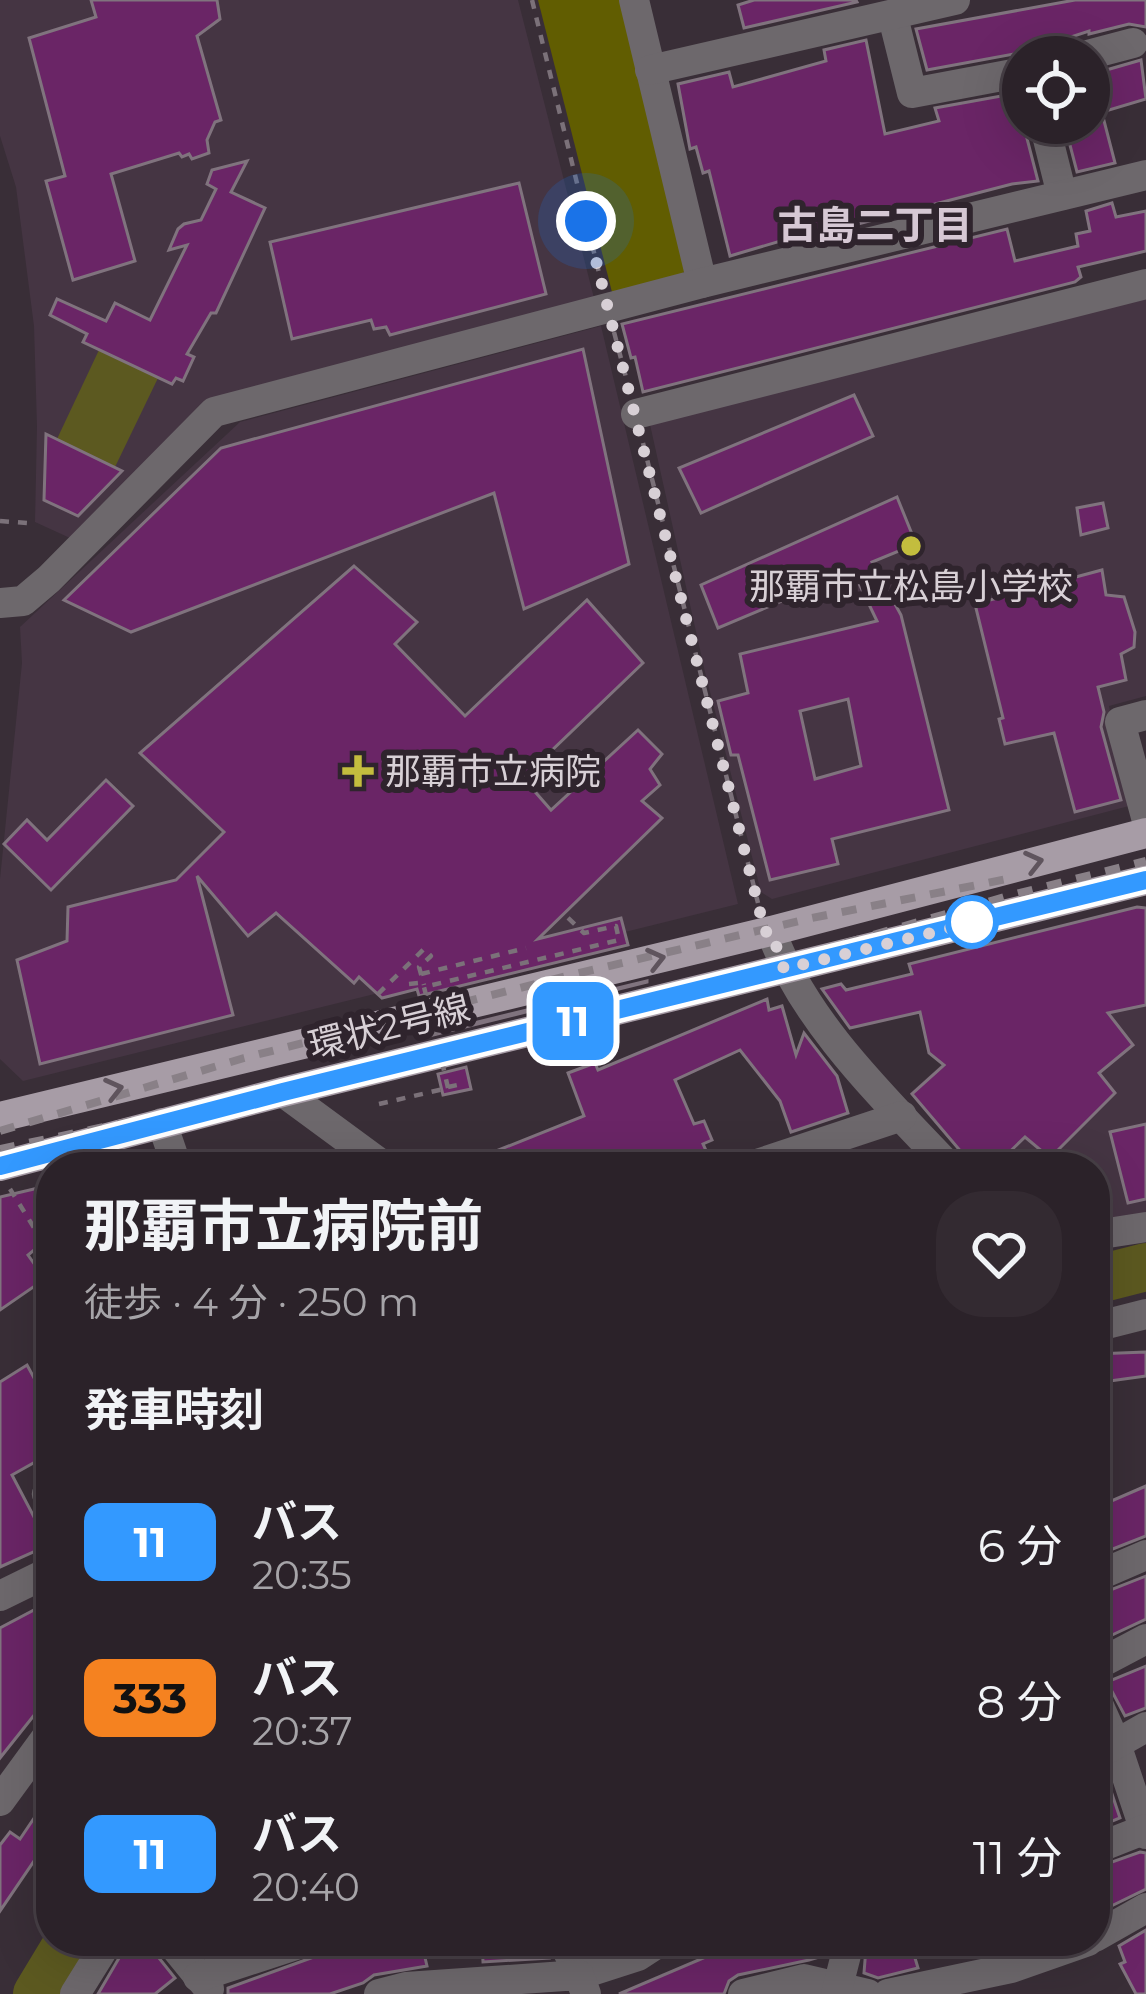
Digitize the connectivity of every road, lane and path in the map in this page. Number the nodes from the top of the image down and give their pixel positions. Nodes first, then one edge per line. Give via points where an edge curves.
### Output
1 (532, 0) edge
2 (634, 0) edge
3 (955, 0) edge
4 (892, 16) junction
5 (1133, 43) dead end
6 (1110, 49) edge
7 (650, 70) junction
8 (1002, 76) edge
9 (1049, 144) edge
10 (1146, 175) edge
11 (1062, 195) junction
12 (702, 284) junction
13 (1146, 284) edge
14 (608, 309) junction
15 (636, 414) junction
16 (0, 521) edge
17 (27, 524) dead end
18 (0, 603) edge
19 (1146, 715) edge
20 (1146, 817) edge
21 (1146, 833) edge
22 (1146, 880) edge
23 (564, 914) dead end
24 (768, 932) junction
25 (584, 933) junction
26 (587, 947) junction
27 (526, 948) dead end
28 (784, 969) junction
29 (423, 981) junction
30 (409, 984) dead end
31 (378, 994) dead end
32 (455, 1026) dead end
33 (435, 1031) junction
34 (462, 1084) dead end
35 (448, 1087) junction
36 (283, 1092) junction
37 (379, 1104) dead end
38 (902, 1116) junction
39 (0, 1117) edge
40 (161, 1123) junction
41 (95, 1152) edge
42 (172, 1152) edge
43 (365, 1152) edge
44 (793, 1152) edge
45 (936, 1152) edge
46 (36, 1167) edge
47 (4, 1175) edge
48 (1146, 1227) edge
49 (36, 1229) edge
50 (1110, 1233) edge
51 (1146, 1314) edge
52 (1110, 1323) edge
53 (1146, 1555) edge
54 (1110, 1571) edge
55 (36, 1578) edge
56 (0, 1596) edge
57 (1146, 1639) edge
58 (1110, 1658) edge
59 (1146, 1727) edge
60 (1110, 1747) edge
61 (36, 1752) edge
62 (1110, 1760) edge
63 (0, 1801) edge
64 (1146, 1831) edge
65 (1110, 1844) edge
66 (1146, 1908) edge
67 (1110, 1928) edge
68 (99, 1956) edge
69 (182, 1956) edge
70 (274, 1956) edge
71 (569, 1956) edge
72 (638, 1956) edge
73 (846, 1956) edge
74 (1044, 1956) edge
75 (583, 1984) edge
76 (206, 1986) edge
77 (837, 1990) edge
78 (75, 1994) edge
79 (379, 1994) edge
80 (743, 1994) edge
81 (868, 1994) edge
82 (888, 1994) edge

1 - 14 path
2 - 7 street
3 - 4 street
4 - 7 street
4 - 8 street via 912,93
5 - 6 street
7 - 12 street
9 - 11 street
10 - 11 street
11 - 12 street
12 - 14 street
13 - 15 street
14 - 15 path
14 - 18 street via 214,412 49,579 23,601
15 - 24 path
16 - 17 path
19 - 20 street via 1120,722
24 -> 21 main road, 環状2号線
22 - 28 main road, 環状2号線
23 - 25 path, bridge
24 - 28 street
39 -> 24 main road, 環状2号線
25 - 26 path, bridge
25 - 26 path, bridge via 616,926 619,940
26 - 29 path, bridge
27 - 29 path
28 - 36 main road, 環状2号線
28 - 38 street
29 - 30 path
29 - 31 path via 419,967 431,956 424,949
29 - 33 path, bridge
32 - 33 path, bridge
33 - 35 path, bridge
34 - 35 path, bridge
35 - 37 path
36 - 40 main road, 環状2号線
36 - 43 street
38 - 44 street
38 - 45 street
40 - 41 main road, 環状2号線
40 - 42 street
46 - 47 main road, 環状2号線
47 - 49 path
48 - 50 street
51 - 52 street
53 - 54 street
55 - 56 street
57 - 58 street
59 - 60 street
61 - 63 street
62 - 64 street
64 - 65 street
66 - 67 street
68 - 78 street
69 - 76 street
70 - 76 street
71 - 75 street
72 - 75 street
73 - 77 street
74 - 82 street
75 - 79 street
77 - 80 street via 804,1979
77 - 81 street

